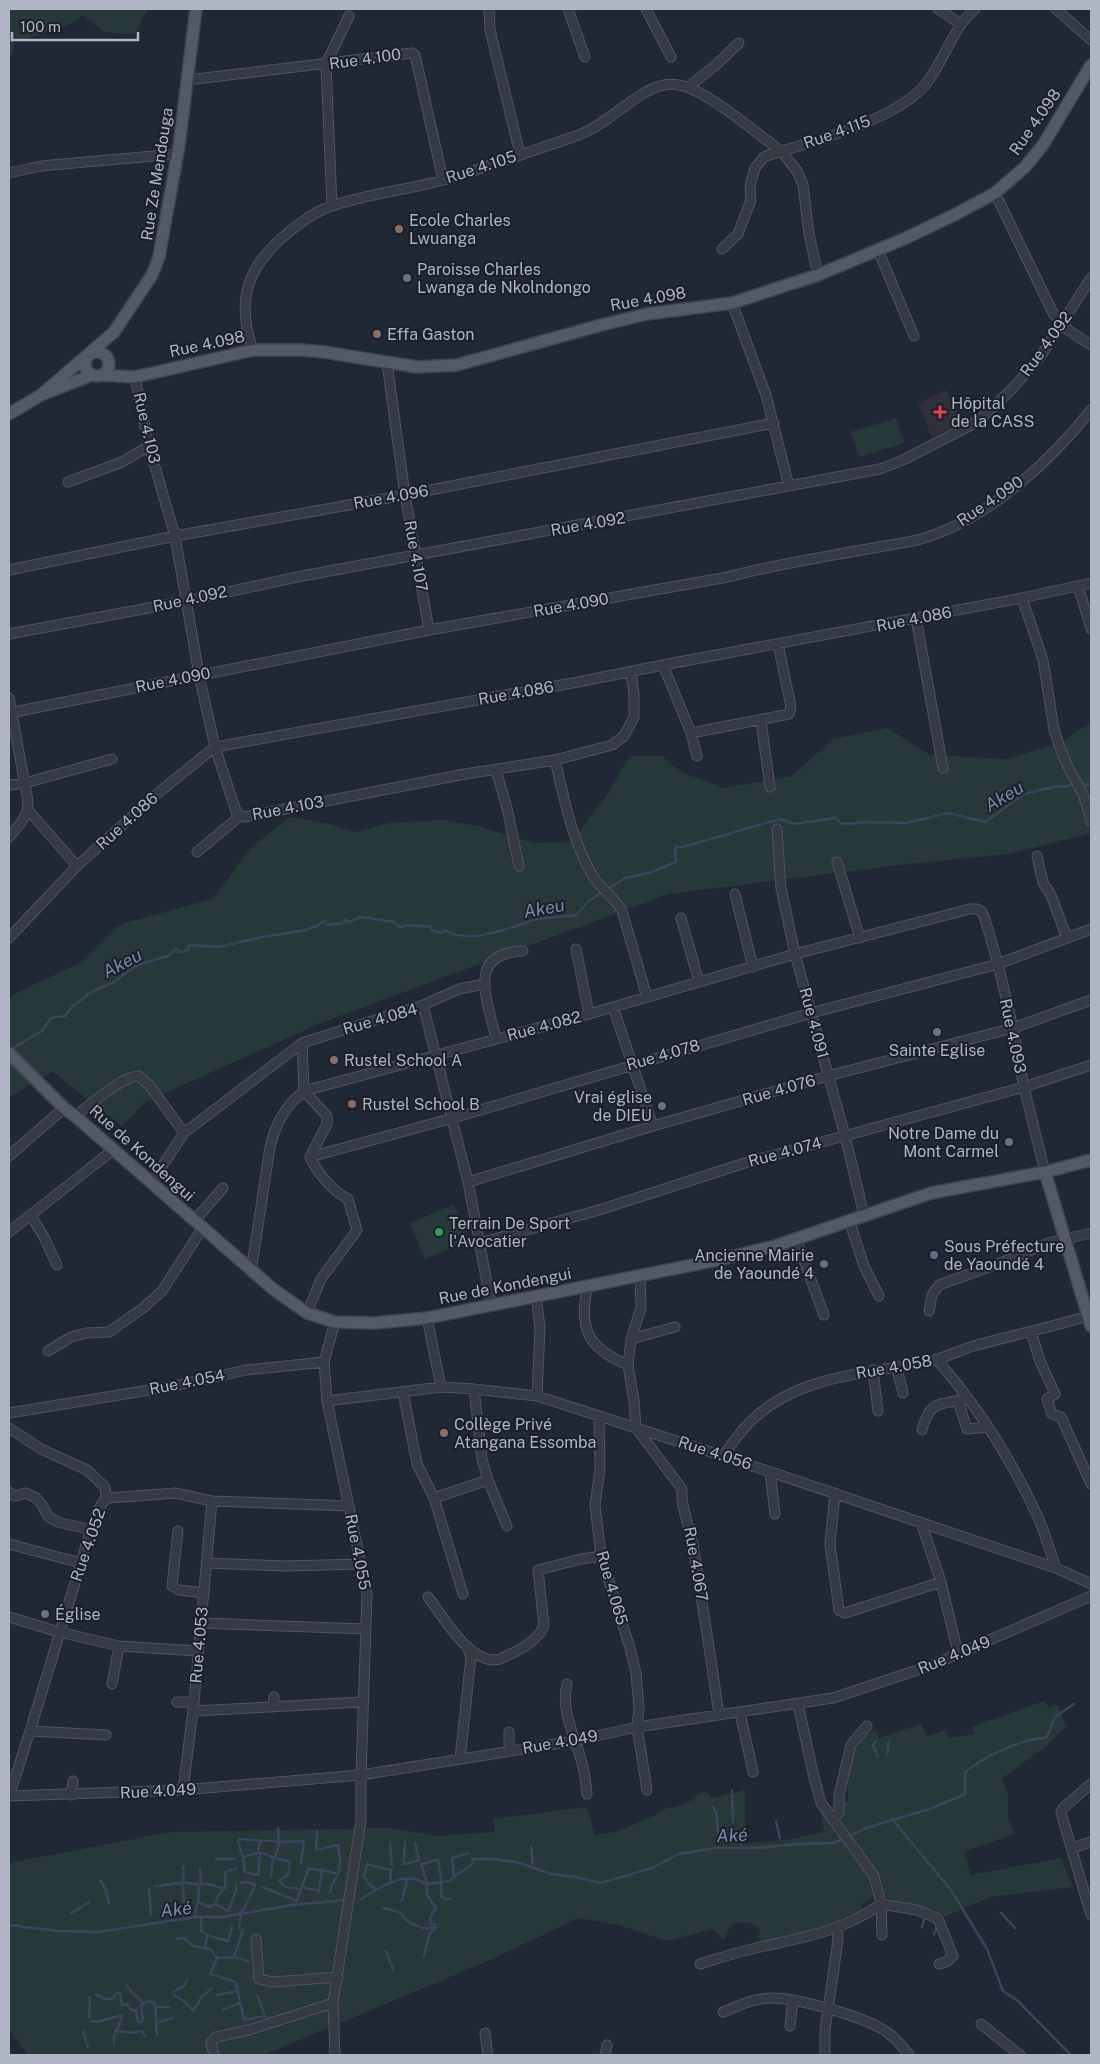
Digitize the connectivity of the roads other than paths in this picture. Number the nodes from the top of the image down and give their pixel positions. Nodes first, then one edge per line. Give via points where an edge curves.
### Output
1 (196, 9) edge
2 (489, 9) edge
3 (568, 9) edge
4 (646, 9) edge
5 (938, 9) edge
6 (975, 9) edge
7 (1056, 9) edge
8 (349, 16) dead end
9 (961, 24) junction
10 (1091, 40) edge
11 (739, 42) dead end
12 (585, 57) dead end
13 (671, 57) dead end
14 (326, 64) junction
15 (1091, 66) edge
16 (188, 80) junction
17 (688, 87) junction
18 (781, 151) junction
19 (176, 154) junction
20 (520, 154) junction
21 (9, 173) edge
22 (442, 180) junction
23 (995, 193) junction
24 (332, 206) junction
25 (722, 248) dead end
26 (878, 250) junction
27 (818, 275) junction
28 (1091, 278) edge
29 (732, 303) junction
30 (1062, 324) junction
31 (114, 332) junction
32 (914, 336) dead end
33 (1091, 345) edge
34 (253, 350) junction
35 (88, 356) junction
36 (386, 363) junction
37 (103, 370) junction
38 (134, 377) junction
39 (41, 395) junction
40 (1091, 410) edge
41 (9, 414) edge
42 (774, 423) junction
43 (149, 446) junction
44 (68, 482) dead end
45 (789, 486) junction
46 (405, 495) junction
47 (175, 536) junction
48 (415, 556) junction
49 (9, 570) edge
50 (1091, 583) edge
51 (1078, 586) junction
52 (1022, 598) junction
53 (186, 601) junction
54 (916, 618) junction
55 (1091, 629) edge
56 (429, 630) junction
57 (9, 634) edge
58 (778, 644) junction
59 (663, 665) junction
60 (631, 672) junction
61 (199, 675) junction
62 (9, 698) edge
63 (10, 713) edge
64 (761, 720) junction
65 (691, 733) junction
66 (215, 748) junction
67 (697, 756) dead end
68 (112, 759) dead end
69 (555, 760) junction
70 (943, 768) dead end
71 (496, 770) junction
72 (25, 783) junction
73 (9, 785) edge
74 (770, 787) dead end
75 (28, 810) junction
76 (240, 816) junction
77 (1091, 821) edge
78 (777, 829) dead end
79 (9, 836) edge
80 (197, 852) dead end
81 (1037, 856) dead end
82 (837, 862) dead end
83 (78, 866) junction
84 (519, 866) dead end
85 (734, 894) dead end
86 (970, 909) joint
87 (680, 918) dead end
88 (1091, 929) edge
89 (9, 938) edge
90 (860, 938) junction
91 (1067, 938) junction
92 (576, 948) dead end
93 (523, 951) dead end
94 (795, 954) junction
95 (998, 964) junction
96 (753, 967) junction
97 (699, 982) junction
98 (484, 984) junction
99 (647, 997) junction
100 (1091, 1000) edge
101 (423, 1005) junction
102 (613, 1007) junction
103 (810, 1013) junction
104 (589, 1014) junction
105 (1013, 1028) junction
106 (496, 1039) junction
107 (302, 1043) junction
108 (10, 1054) edge
109 (435, 1056) junction
110 (632, 1064) junction
111 (1091, 1065) edge
112 (828, 1076) junction
113 (1024, 1087) junction
114 (304, 1091) junction
115 (64, 1108) junction
116 (75, 1116) junction
117 (453, 1118) junction
118 (653, 1126) junction
119 (184, 1133) junction
120 (845, 1136) junction
121 (112, 1150) junction
122 (9, 1156) edge
123 (310, 1158) junction
124 (1091, 1160) edge
125 (1046, 1172) junction
126 (468, 1182) junction
127 (150, 1183) junction
128 (223, 1188) dead end
129 (864, 1215) junction
130 (31, 1216) junction
131 (849, 1220) junction
132 (198, 1225) junction
133 (9, 1232) edge
134 (1091, 1234) edge
135 (796, 1239) junction
136 (1065, 1239) junction
137 (480, 1243) junction
138 (57, 1265) dead end
139 (251, 1272) junction
140 (640, 1275) junction
141 (588, 1285) junction
142 (536, 1296) junction
143 (879, 1296) dead end
144 (491, 1304) junction
145 (929, 1311) dead end
146 (306, 1313) junction
147 (824, 1315) dead end
148 (428, 1318) junction
149 (1090, 1321) edge
150 (335, 1322) junction
151 (675, 1327) dead end
152 (1031, 1332) junction
153 (631, 1339) junction
154 (48, 1351) dead end
155 (936, 1359) junction
156 (324, 1362) junction
157 (628, 1366) junction
158 (896, 1366) junction
159 (873, 1370) junction
160 (441, 1387) junction
161 (474, 1389) junction
162 (403, 1392) junction
163 (903, 1393) dead end
164 (537, 1396) junction
165 (968, 1398) junction
166 (326, 1401) junction
167 (958, 1401) junction
168 (878, 1411) dead end
169 (9, 1412) edge
170 (599, 1417) junction
171 (988, 1427) junction
172 (9, 1428) edge
173 (636, 1428) junction
174 (922, 1430) dead end
175 (723, 1456) junction
176 (770, 1472) junction
177 (488, 1480) junction
178 (1091, 1484) edge
179 (9, 1492) edge
180 (834, 1494) junction
181 (434, 1498) junction
182 (106, 1499) junction
183 (212, 1501) junction
184 (349, 1506) junction
185 (774, 1514) dead end
186 (921, 1522) junction
187 (507, 1526) dead end
188 (92, 1530) junction
189 (178, 1531) dead end
190 (9, 1544) edge
191 (601, 1556) junction
192 (81, 1563) junction
193 (206, 1563) junction
194 (361, 1564) junction
195 (1056, 1568) junction
196 (940, 1582) junction
197 (1091, 1584) edge
198 (204, 1593) junction
199 (463, 1594) dead end
200 (1091, 1596) edge
201 (428, 1597) dead end
202 (9, 1617) edge
203 (201, 1623) junction
204 (366, 1629) junction
205 (59, 1632) junction
206 (119, 1646) junction
207 (468, 1649) junction
208 (198, 1651) junction
209 (958, 1653) junction
210 (112, 1684) dead end
211 (567, 1684) dead end
212 (274, 1697) dead end
213 (177, 1702) dead end
214 (362, 1702) junction
215 (798, 1704) junction
216 (193, 1707) junction
217 (273, 1707) junction
218 (740, 1713) junction
219 (719, 1715) junction
220 (867, 1726) dead end
221 (637, 1727) junction
222 (31, 1731) junction
223 (509, 1732) dead end
224 (106, 1735) dead end
225 (574, 1741) junction
226 (510, 1751) junction
227 (460, 1759) junction
228 (753, 1772) dead end
229 (360, 1775) junction
230 (73, 1781) dead end
231 (1091, 1784) edge
232 (183, 1790) junction
233 (647, 1790) dead end
234 (587, 1794) dead end
235 (71, 1795) junction
236 (9, 1796) edge
237 (834, 1819) junction
238 (1091, 1842) edge
239 (1072, 1848) junction
240 (882, 1904) junction
241 (1091, 1910) edge
242 (837, 1927) junction
243 (882, 1935) dead end
244 (256, 1939) dead end
245 (700, 1964) dead end
246 (939, 1964) dead end
247 (338, 1977) junction
248 (793, 2000) junction
249 (333, 2003) junction
250 (828, 2008) junction
251 (723, 2012) dead end
252 (981, 2024) dead end
253 (790, 2026) dead end
254 (485, 2033) dead end
255 (607, 2045) dead end
256 (334, 2053) edge
257 (214, 2055) edge
258 (488, 2055) edge
259 (605, 2055) edge
260 (825, 2055) edge
261 (909, 2055) edge
262 (1020, 2055) edge

1 - 16 main road, Rue Ze Mendouga
2 - 20 street via 490,30
3 - 12 street
4 - 13 street
5 - 9 street
6 - 9 street, Rue 4.115
7 - 10 street
8 - 14 street
9 - 18 street, Rue 4.115 via 930,78 907,101 891,112 815,142
11 - 17 street
14 - 16 street, Rue 4.100
14 - 22 street, Rue 4.100 via 412,53 415,56
14 - 24 street
15 - 23 main road, Rue 4.098 via 1043,145 1025,167
16 - 19 main road, Rue Ze Mendouga
17 - 18 street, Rue 4.105 via 702,93
17 - 20 street, Rue 4.105 via 659,86 587,132
18 - 25 street via 764,157 755,168 750,186 751,200 738,234
18 - 27 street, Rue 4.115 via 797,171 803,185
19 - 21 street via 41,166
19 - 31 main road, Rue Ze Mendouga via 159,257 152,275
20 - 22 street, Rue 4.105
22 - 24 street, Rue 4.105
23 - 26 main road, Rue 4.098
23 - 30 street via 1047,302
24 - 34 street, Rue 4.105 via 307,218 260,260 244,301
26 - 27 main road, Rue 4.098
26 - 32 street
27 - 29 main road, Rue 4.098
28 - 30 street, Rue 4.092
29 - 36 main road, Rue 4.098 via 639,316 458,365 417,368
29 - 42 street
30 - 33 street
30 - 45 street, Rue 4.092 via 1013,388 977,422 880,469
31 - 35 main road, Rue Ze Mendouga
31 - 37 main road, Rue Ze Mendouga
34 - 36 main road, Rue 4.098 via 309,351
34 - 38 main road, Rue 4.098
35 - 37 main road via 84,366
35 - 37 main road via 100,352 107,357
35 - 39 main road, Rue Ze Mendouga
36 - 46 street, Rue 4.107
37 - 38 main road
37 - 39 main road, Rue Ze Mendouga
38 - 43 street, Rue 4.103
39 - 41 main road, Rue Ze Mendouga
40 - 56 street, Rue 4.090 via 1037,469 991,504 958,524 922,539
42 - 45 street
42 - 46 street, Rue 4.096
43 - 44 street via 122,462
43 - 47 street, Rue 4.103
45 - 48 street, Rue 4.092
46 - 47 street, Rue 4.096
46 - 48 street, Rue 4.107
47 - 49 street, Rue 4.096
47 - 53 street, Rue 4.103
48 - 53 street, Rue 4.092
48 - 56 street, Rue 4.107
50 - 51 street, Rue 4.086
51 - 52 street, Rue 4.086
51 - 55 street
52 - 54 street, Rue 4.086
52 - 77 street via 1042,660 1054,729 1069,769 1084,794
53 - 57 street, Rue 4.092
53 - 61 street, Rue 4.103
54 - 58 street, Rue 4.086
54 - 70 street
56 - 61 street, Rue 4.090
58 - 59 street, Rue 4.086
58 - 64 street via 791,711 785,716
59 - 60 street, Rue 4.086
59 - 65 street
60 - 66 street, Rue 4.086
60 - 69 street, Rue 4.103 via 634,717 624,736 612,745
61 - 63 street, Rue 4.090
61 - 66 street, Rue 4.103
62 - 63 street
63 - 72 street
64 - 65 street
64 - 74 street
65 - 67 street
66 - 76 street, Rue 4.103
66 - 83 street, Rue 4.086 via 158,793
68 - 72 street
69 - 71 street, Rue 4.103
69 - 99 street via 579,849 593,877 622,911
71 - 76 street, Rue 4.103
71 - 84 street
72 - 73 street
72 - 75 street
75 - 79 street via 24,820
75 - 83 street
76 - 80 street
78 - 94 street, Rue 4.091 via 781,888
81 - 91 street via 1043,883 1051,895
82 - 90 street
83 - 89 street, Rue 4.086
85 - 96 street
86 - 90 street, Rue 4.082
86 - 95 street, Rue 4.093 via 982,912
87 - 97 street
88 - 91 street, Rue 4.078
90 - 94 street, Rue 4.082
91 - 95 street, Rue 4.078
92 - 104 street
93 - 98 street via 502,954 492,960 487,967
94 - 96 street, Rue 4.082
94 - 103 street, Rue 4.091
95 - 103 street, Rue 4.078
95 - 105 street, Rue 4.093
96 - 97 street, Rue 4.082
97 - 99 street, Rue 4.082
98 - 101 street via 459,989
98 - 106 street
99 - 102 street, Rue 4.082
100 - 105 street, Rue 4.076
101 - 107 street, Rue 4.084
101 - 109 street, Rue 4.084
102 - 104 street, Rue 4.082
102 - 110 street
103 - 110 street, Rue 4.078
103 - 112 street, Rue 4.091
104 - 106 street, Rue 4.082
105 - 112 street, Rue 4.076
105 - 113 street, Rue 4.093
106 - 109 street, Rue 4.082
107 - 114 street
107 - 119 street, Rue 4.084
108 - 115 main road, Rue de Kondengui
109 - 114 street, Rue 4.082
109 - 117 street, Rue 4.084
110 - 117 street, Rue 4.078
110 - 118 street
111 - 113 street, Rue 4.074
112 - 118 street, Rue 4.076
112 - 120 street, Rue 4.091
113 - 120 street, Rue 4.074
113 - 125 street, Rue 4.093
114 - 123 street via 327,1116 327,1124
114 - 139 street, Rue 4.082 via 285,1109 275,1128
115 - 116 main road, Rue de Kondengui
115 - 122 street
116 - 119 street via 120,1082 139,1076
116 - 121 main road, Rue de Kondengui
117 - 123 street, Rue 4.078
117 - 126 street, Rue 4.084
118 - 126 street, Rue 4.076
119 - 127 street, Rue 4.084
120 - 129 street, Rue 4.091
120 - 137 street, Rue 4.074
121 - 127 main road, Rue de Kondengui
121 - 130 street
123 - 146 street via 318,1173 348,1200 357,1230 321,1279
124 - 125 main road, Rue de Kondengui
125 - 129 main road, Rue de Kondengui via 930,1192
125 - 136 main road
126 - 137 street, Rue 4.084
127 - 132 main road, Rue de Kondengui
128 - 132 street
129 - 131 main road, Rue de Kondengui
130 - 133 street
130 - 138 street
131 - 135 main road, Rue de Kondengui
131 - 143 street via 864,1266
132 - 139 main road, Rue de Kondengui
132 - 154 street via 162,1291 143,1308 109,1332 72,1337
134 - 136 street
135 - 140 main road, Rue de Kondengui via 718,1260
135 - 147 street
136 - 145 street via 939,1285 932,1295
136 - 149 main road
137 - 144 street, Rue 4.084
139 - 146 main road, Rue de Kondengui
140 - 141 main road, Rue de Kondengui
140 - 153 street via 641,1308
141 - 142 main road, Rue de Kondengui
141 - 157 street via 584,1304 589,1338 595,1347
142 - 144 main road, Rue de Kondengui
142 - 164 street via 540,1328
144 - 148 main road, Rue de Kondengui
146 - 150 main road, Rue de Kondengui
148 - 150 main road, Rue de Kondengui via 375,1323
148 - 160 street
149 - 152 street, Rue 4.058
150 - 156 street
151 - 153 street
152 - 155 street, Rue 4.058
152 - 178 street via 1054,1394 1047,1399 1052,1414 1061,1417
153 - 157 street
155 - 158 street, Rue 4.058
155 - 165 street
156 - 166 street, Rue 4.055
156 - 169 street, Rue 4.054 via 246,1370 174,1386
157 - 173 street
158 - 159 street, Rue 4.058
158 - 163 street
159 - 168 street
159 - 175 street, Rue 4.058 via 826,1380 793,1392 753,1419
160 - 161 street, Rue 4.056
160 - 162 street, Rue 4.056
161 - 164 street, Rue 4.056
161 - 177 street via 477,1428
162 - 166 street, Rue 4.056
162 - 181 street via 417,1464
164 - 170 street, Rue 4.056
165 - 167 street
165 - 171 street
166 - 184 street, Rue 4.055
167 - 171 street via 967,1429
167 - 174 street via 933,1407
170 - 173 street, Rue 4.056
170 - 191 street, Rue 4.065 via 600,1468 596,1505
171 - 195 street via 1038,1518
172 - 182 street via 41,1449 87,1470 105,1487
173 - 175 street, Rue 4.056
173 - 219 street, Rue 4.067 via 682,1489
175 - 176 street, Rue 4.056
176 - 180 street, Rue 4.056
176 - 185 street
177 - 181 street
177 - 187 street
179 - 188 street via 15,1496 26,1493 36,1498 48,1516 57,1522
180 - 186 street, Rue 4.056
180 - 196 street via 830,1544 839,1610 845,1613
181 - 199 street
182 - 183 street, Rue 4.052 via 175,1493
182 - 188 street, Rue 4.052
183 - 184 street, Rue 4.052
183 - 193 street, Rue 4.053
184 - 194 street, Rue 4.055
186 - 195 street, Rue 4.056
186 - 196 street
188 - 192 street, Rue 4.052
189 - 198 street via 172,1586
190 - 192 street
191 - 207 street via 538,1570 544,1625 541,1634 519,1650 498,1660 476,1656
191 - 221 street, Rue 4.065 via 636,1673
192 - 205 street, Rue 4.052
193 - 194 street
193 - 198 street, Rue 4.053
194 - 204 street, Rue 4.055 via 367,1594
195 - 197 street, Rue 4.056
196 - 209 street
198 - 203 street, Rue 4.053
200 - 209 street, Rue 4.049
201 - 207 street
202 - 205 street
203 - 204 street
203 - 208 street, Rue 4.053
204 - 214 street, Rue 4.055
205 - 206 street
205 - 222 street, Rue 4.052
206 - 208 street
206 - 210 street
207 - 227 street via 471,1658
208 - 216 street, Rue 4.053
209 - 215 street, Rue 4.049 via 851,1693
211 - 225 street via 566,1703
212 - 217 street
213 - 216 street
214 - 217 street
214 - 229 street, Rue 4.055
215 - 218 street, Rue 4.049
215 - 237 street via 821,1803
216 - 217 street
216 - 232 street, Rue 4.053
218 - 219 street, Rue 4.049
218 - 228 street
219 - 221 street, Rue 4.049
220 - 237 street via 851,1745 839,1795 839,1813
221 - 225 street, Rue 4.049
221 - 233 street, Rue 4.065
222 - 224 street
222 - 236 street, Rue 4.052
223 - 226 street
225 - 226 street, Rue 4.049
225 - 234 street via 582,1763
226 - 227 street, Rue 4.049
227 - 229 street, Rue 4.049
229 - 232 street, Rue 4.049
229 - 247 street, Rue 4.055 via 361,1820
230 - 235 street
231 - 239 street via 1063,1808 1062,1817
232 - 235 street, Rue 4.049
235 - 236 street, Rue 4.049
237 - 240 street via 874,1876
238 - 239 street
239 - 241 street
240 - 242 street via 863,1917
240 - 243 street
240 - 246 street via 918,1910 939,1921 953,1956
242 - 245 street
242 - 250 street
244 - 247 street via 259,1979 273,1982
247 - 249 street, Rue 4.055
248 - 250 street
248 - 251 street via 757,1999
248 - 253 street
249 - 256 street, Rue 4.055
249 - 257 street via 216,2037 212,2043
250 - 260 street
250 - 261 street via 884,2030
252 - 262 street
254 - 258 street
255 - 259 street

